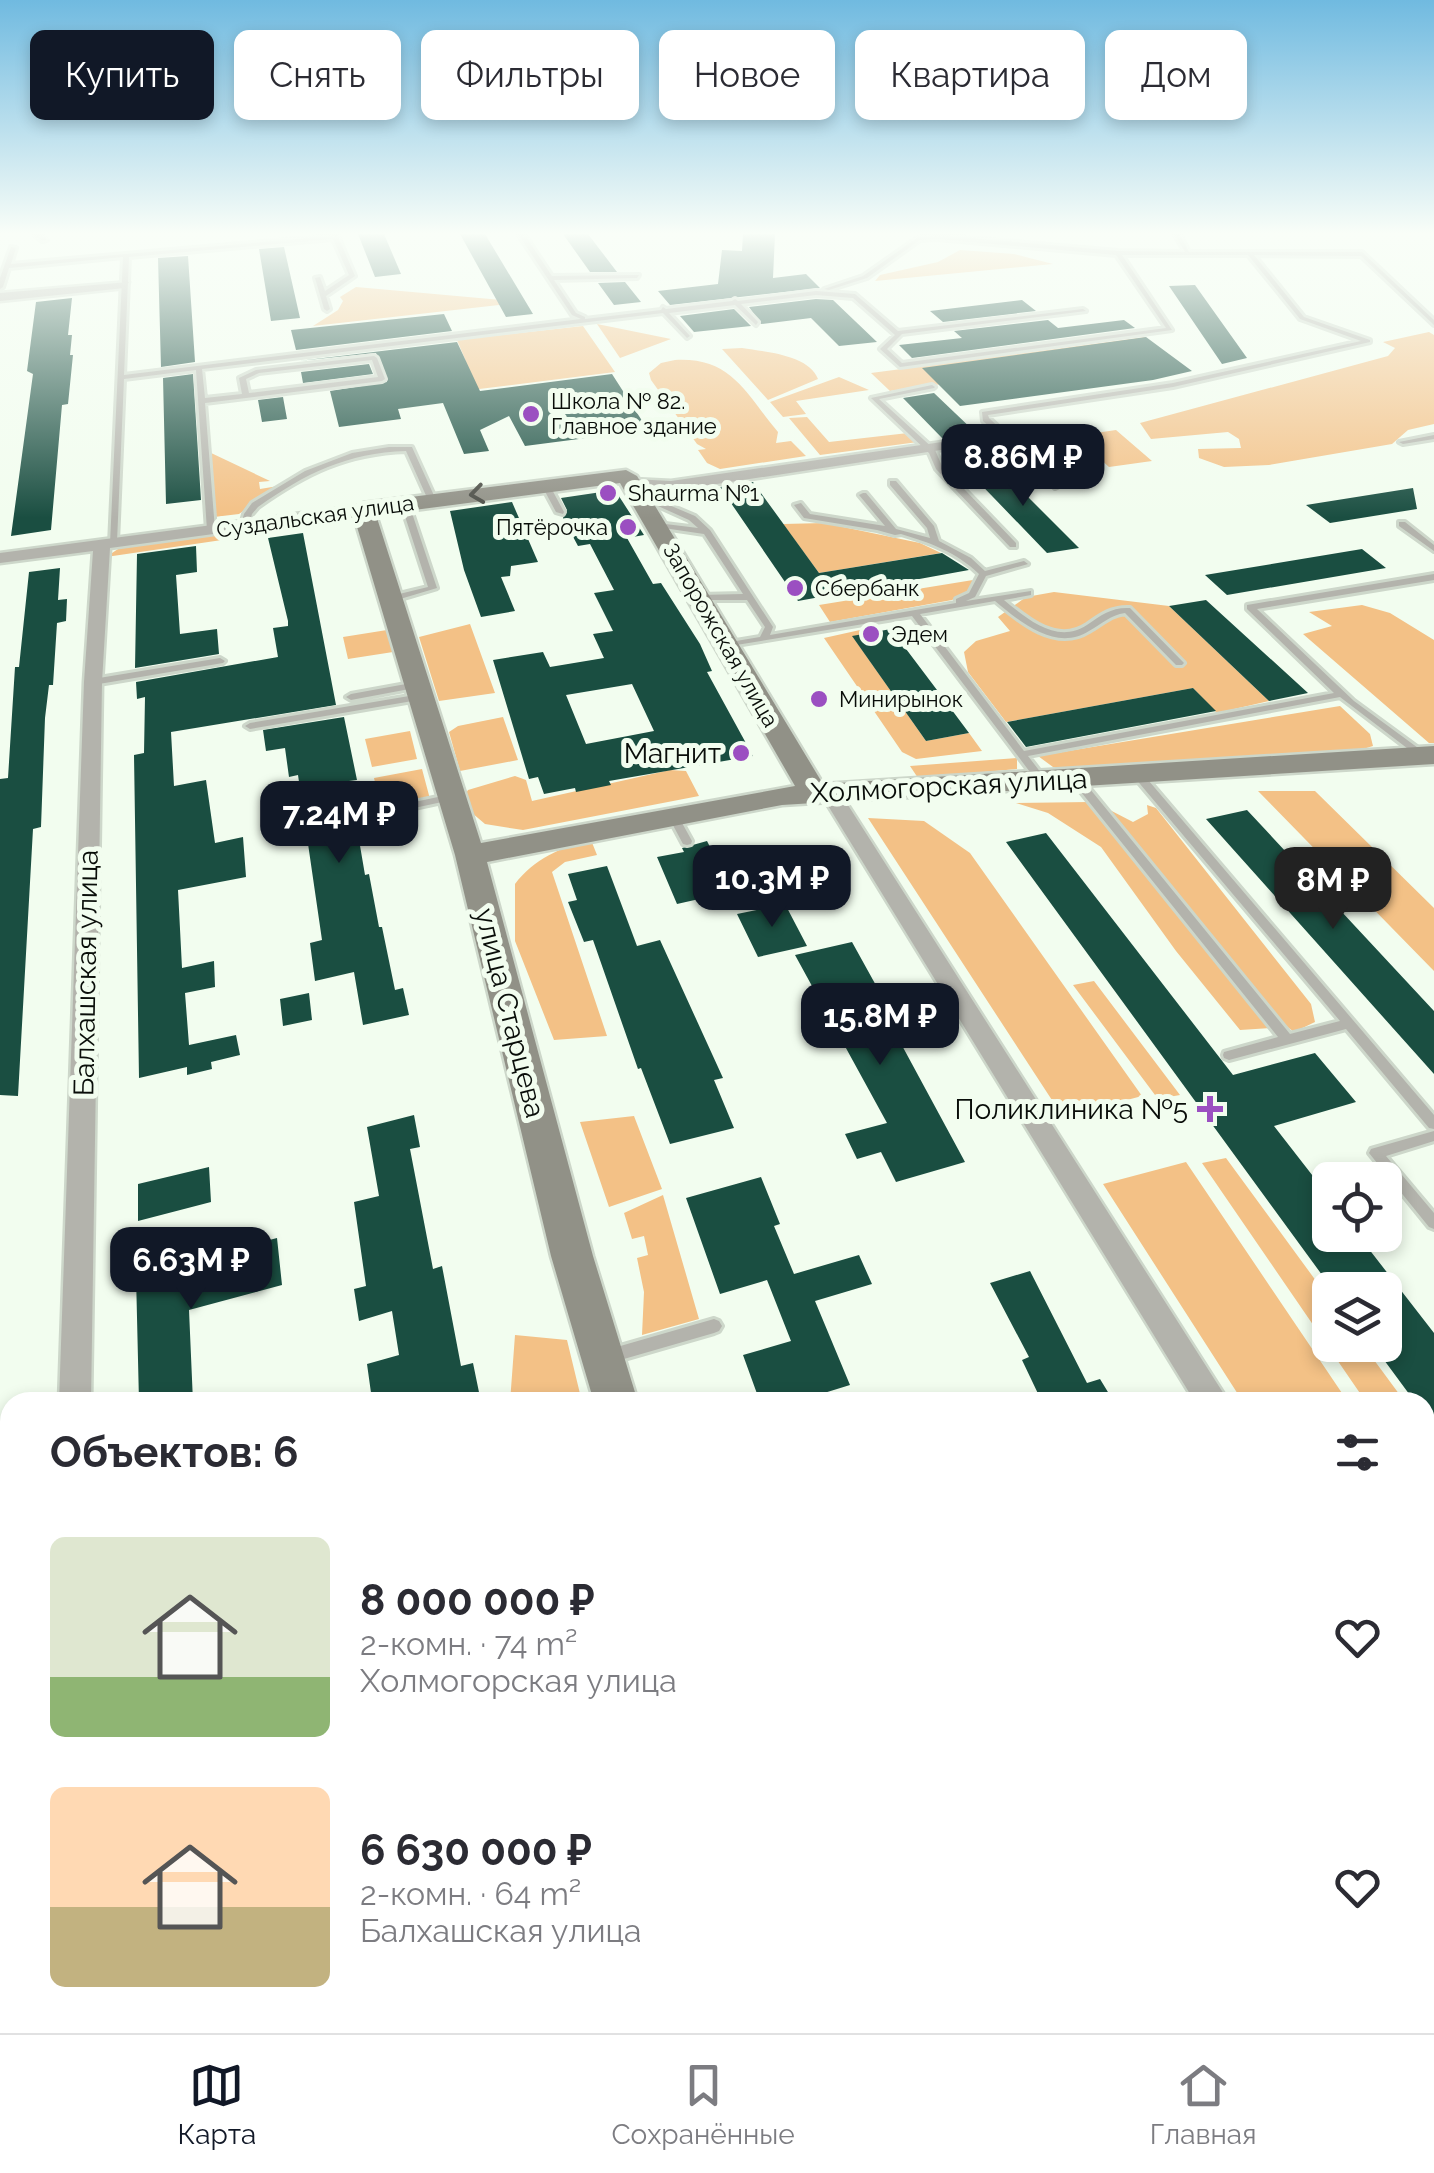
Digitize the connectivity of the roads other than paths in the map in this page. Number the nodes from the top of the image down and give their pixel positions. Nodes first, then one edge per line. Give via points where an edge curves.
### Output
1 (122, 329) edge
2 (500, 329) edge
3 (681, 329) edge
4 (893, 329) edge
5 (933, 329) edge
6 (1170, 329) edge
7 (1333, 329) edge
8 (898, 333) junction
9 (687, 336) dead end
10 (200, 368) junction
11 (120, 377) junction
12 (932, 387) dead end
13 (246, 395) junction
14 (202, 401) junction
15 (1001, 435) junction
16 (1434, 437) edge
17 (981, 438) dead end
18 (1403, 442) dead end
19 (948, 444) dead end
20 (928, 448) junction
21 (892, 483) dead end
22 (545, 484) junction
23 (634, 486) junction
24 (1056, 486) dead end
25 (862, 496) dead end
26 (432, 500) junction
27 (406, 504) junction
28 (798, 505) dead end
29 (362, 510) junction
30 (560, 512) dead end
31 (1402, 524) dead end
32 (245, 525) junction
33 (657, 525) junction
34 (211, 530) junction
35 (707, 532) junction
36 (895, 533) junction
37 (935, 541) junction
38 (108, 543) junction
39 (1013, 544) dead end
40 (1434, 548) edge
41 (0, 558) edge
42 (1024, 564) dead end
43 (983, 574) junction
44 (1434, 577) edge
45 (1028, 592) dead end
46 (748, 597) junction
47 (390, 598) junction
48 (700, 598) junction
49 (996, 598) junction
50 (946, 607) junction
51 (914, 612) junction
52 (764, 638) junction
53 (727, 645) junction
54 (220, 661) dead end
55 (1179, 663) dead end
56 (92, 682) junction
57 (419, 691) junction
58 (1342, 694) junction
59 (351, 697) dead end
60 (250, 726) dead end
61 (1022, 754) junction
62 (1429, 755) edge
63 (1139, 776) junction
64 (1077, 780) junction
65 (1043, 782) junction
66 (822, 792) junction
67 (452, 798) junction
68 (377, 813) dead end
69 (672, 814) junction
70 (687, 840) dead end
71 (470, 856) junction
72 (1348, 1024) junction
73 (1287, 1040) junction
74 (1229, 1055) dead end
75 (1434, 1124) edge
76 (1434, 1136) edge
77 (1434, 1223) edge
78 (714, 1326) dead end
79 (601, 1358) junction
80 (75, 1392) edge
81 (613, 1392) edge
82 (1207, 1392) edge

1 - 11 lane, Балхашская улица
2 - 10 lane
3 - 9 lane
4 - 8 lane
5 - 8 lane
6 - 8 lane via 900,365 882,349
7 - 15 lane via 1368,341 1173,385 984,413
10 - 11 lane
10 - 14 lane
11 - 38 lane, Балхашская улица
12 - 20 lane via 874,398
13 - 13 lane via 285,390 382,379 374,358 258,371 242,378
13 - 14 lane
14 - 34 lane
15 - 17 lane
15 - 24 lane
16 - 18 lane
19 - 20 street
20 - 23 street
20 - 39 lane via 938,467
21 - 37 lane
22 - 23 street, Суздальская улица via 614,475
22 -> 26 street, Суздальская улица
22 - 30 lane
23 - 33 street, Запорожская улица
23 - 35 lane
25 - 36 lane
26 - 27 street, Суздальская улица
26 - 32 lane via 410,449 368,452 321,463 250,510
27 - 29 street, Суздальская улица
27 - 47 lane via 433,587
28 - 36 lane via 807,516
29 - 32 street, Суздальская улица
29 - 47 street, улица Старцева
31 - 40 lane
32 - 34 street, Суздальская улица
33 - 35 lane
33 - 48 street, Запорожская улица
34 - 38 street, Суздальская улица
35 - 46 lane
36 - 37 lane
37 - 43 lane
38 - 41 street, Суздальская улица
38 - 56 street, Балхашская улица
42 - 43 lane
43 - 50 lane via 972,596
44 - 58 lane via 1250,607
45 - 49 lane
46 - 48 lane
46 - 52 lane via 769,627
47 - 57 street, улица Старцева
48 - 53 street, Запорожская улица
49 - 50 lane
49 - 55 lane via 1032,626 1062,634 1078,635 1112,610 1127,610
50 - 51 lane
51 - 52 lane
51 - 61 lane
52 - 53 lane
53 - 66 street, Запорожская улица
54 - 56 lane
56 - 80 street, Балхашская улица
57 - 59 lane
57 - 60 lane
57 - 67 street, улица Старцева
58 - 61 lane
58 - 62 lane
61 - 65 lane
62 - 63 street, Холмогорская улица
63 - 64 street, Холмогорская улица
63 - 72 lane
64 - 65 street, Холмогорская улица
64 - 73 lane
65 - 66 street, Холмогорская улица
66 - 69 street, Холмогорская улица
66 - 82 street, Запорожская улица
67 - 68 lane
67 - 71 street, улица Старцева
69 - 70 lane
69 - 71 street, Холмогорская улица
71 - 79 street, улица Старцева
72 - 73 lane
72 - 75 lane
73 - 74 lane
76 - 77 lane via 1376,1153
78 - 79 lane
79 - 81 street, улица Старцева

